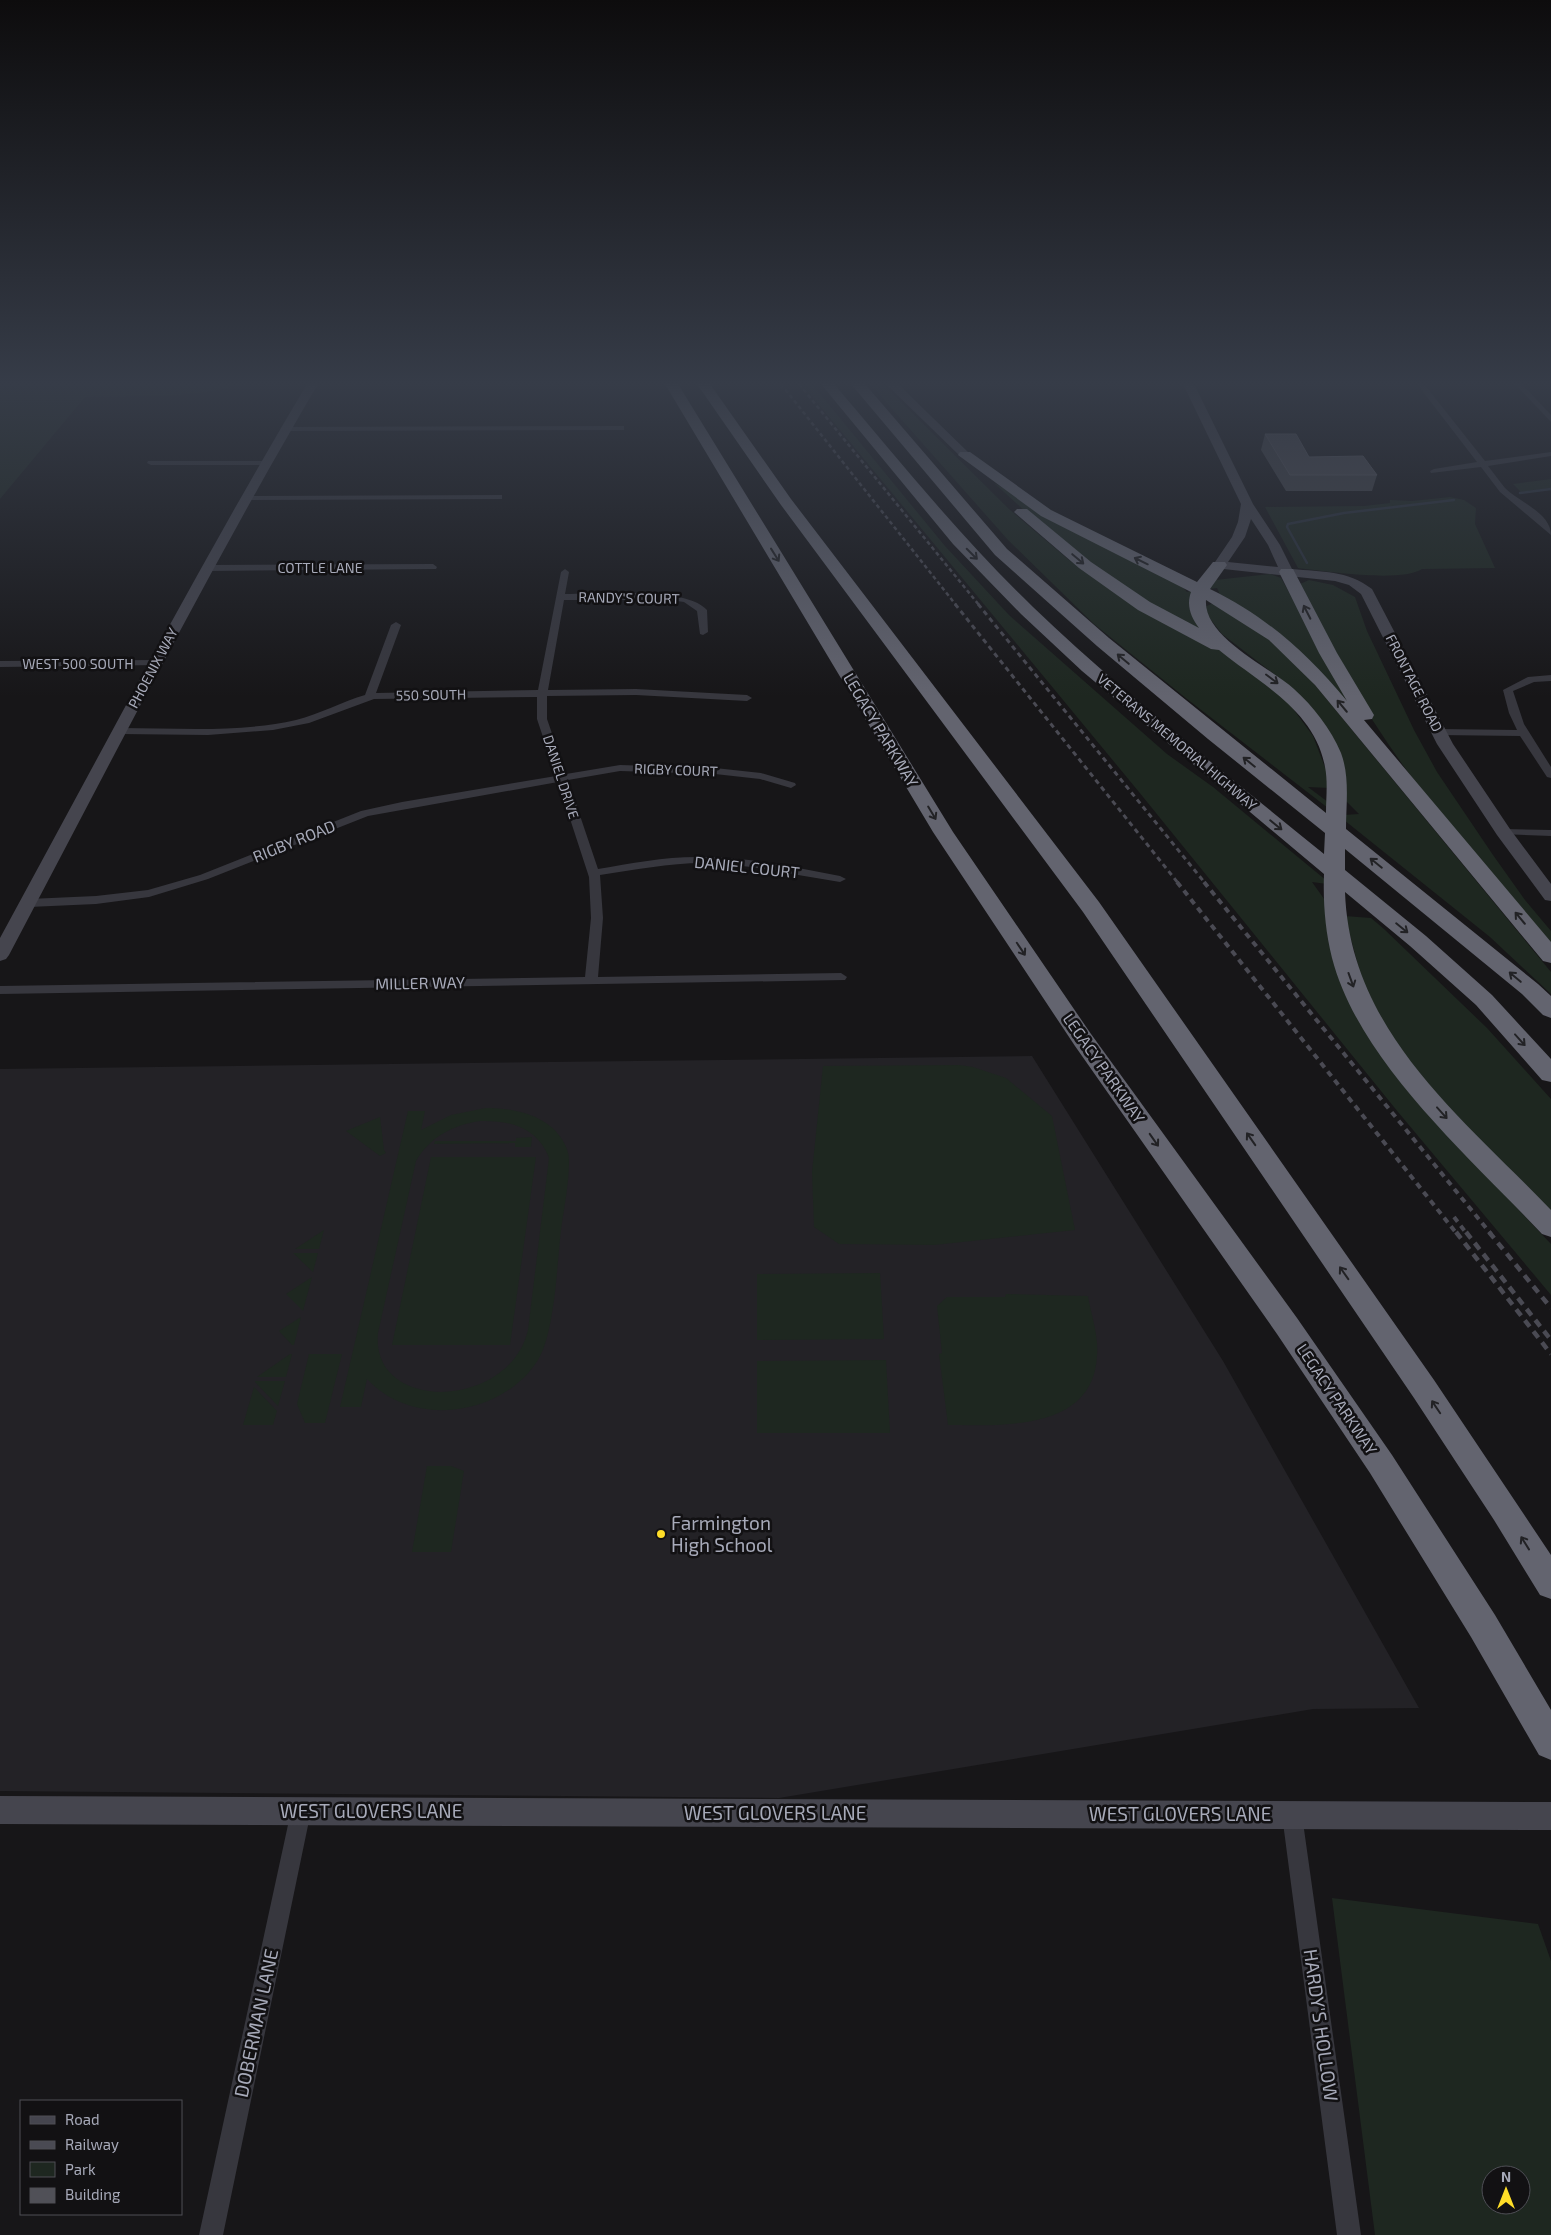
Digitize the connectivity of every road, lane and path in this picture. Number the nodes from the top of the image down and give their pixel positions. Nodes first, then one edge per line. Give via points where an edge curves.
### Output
1 (252, 488) edge
2 (734, 488) edge
3 (776, 488) edge
4 (915, 488) edge
5 (946, 488) edge
6 (998, 488) edge
7 (1012, 488) edge
8 (1239, 488) edge
9 (1502, 488) edge
10 (499, 497) dead end
11 (247, 498) junction
12 (1247, 504) junction
13 (1551, 532) edge
14 (1219, 565) junction
15 (433, 567) dead end
16 (208, 568) junction
17 (565, 572) dead end
18 (1287, 572) junction
19 (560, 597) junction
20 (396, 625) dead end
21 (704, 632) dead end
22 (1243, 659) junction
23 (156, 662) junction
24 (0, 664) edge
25 (1551, 678) edge
26 (542, 694) junction
27 (369, 697) junction
28 (747, 698) dead end
29 (120, 731) junction
30 (1438, 732) junction
31 (1522, 733) junction
32 (1551, 776) edge
33 (561, 778) junction
34 (1406, 784) junction
35 (791, 785) dead end
36 (1503, 832) junction
37 (1551, 833) edge
38 (594, 873) junction
39 (840, 879) dead end
40 (1551, 896) edge
41 (29, 903) junction
42 (0, 955) edge
43 (1551, 956) edge
44 (841, 976) dead end
45 (591, 981) junction
46 (0, 990) edge
47 (1551, 1010) edge
48 (1551, 1074) edge
49 (1551, 1228) edge
50 (1551, 1584) edge
51 (1551, 1743) edge
52 (0, 1810) edge
53 (301, 1811) junction
54 (1292, 1815) junction
55 (1545, 1816) edge
56 (211, 2235) edge
57 (1349, 2235) edge

1 - 11 street, PHOENIX WAY
2 -> 51 highway, LEGACY PARKWAY via 943,832 1083,1040 1381,1464 1483,1626
50 -> 3 highway via 1424,1389 1091,908
4 -> 48 highway, VETERANS MEMORIAL HIGHWAY via 960,541 1088,667 1418,941 1484,1000
47 -> 5 highway, VETERANS MEMORIAL HIGHWAY via 1423,900 1103,642 1001,552
6 -> 22 highway via 1086,565 1144,606
34 -> 7 highway via 1300,659 1275,636 1225,603 1046,513
8 - 12 street
9 - 13 street
10 - 11 street
11 - 16 street, PHOENIX WAY
12 - 14 street via 1241,535
12 - 18 street
14 - 18 street, FRONTAGE ROAD
14 - 22 highway via 1202,588 1197,606 1209,630
15 - 16 street, COTTLE LANE
16 - 23 street, PHOENIX WAY
17 - 19 street, DANIEL DRIVE
18 - 30 street, FRONTAGE ROAD via 1346,579 1367,592
34 -> 18 highway via 1328,653
19 - 21 street, RANDY'S COURT via 686,599 702,610
19 - 26 street, DANIEL DRIVE
20 - 27 street
22 -> 49 highway via 1281,686 1306,712 1331,752 1337,780 1338,933 1344,962 1360,1004 1412,1081
23 - 24 street, WEST 500 SOUTH
23 - 29 street, PHOENIX WAY
25 - 31 street via 1532,679 1508,690 1511,708
26 - 27 street, 550 SOUTH
26 - 28 street, 550 SOUTH via 636,692
26 - 33 street, DANIEL DRIVE via 542,719
27 - 29 street, 550 SOUTH via 348,702 320,716 268,728
29 - 41 street, PHOENIX WAY
30 - 31 street
30 - 36 street, FRONTAGE ROAD
31 - 32 street
33 - 35 street, RIGBY COURT via 620,768 666,768 761,776
33 - 38 street, DANIEL DRIVE
33 - 41 street, RIGBY ROAD via 365,813 204,876 149,893 96,900
43 -> 34 highway
36 - 37 street
36 - 40 street, FRONTAGE ROAD
38 - 39 street, DANIEL COURT via 663,862 706,860
38 - 45 street, DANIEL DRIVE via 597,910
41 - 42 street, PHOENIX WAY
44 - 45 street, MILLER WAY
45 - 46 street, MILLER WAY
52 - 53 street, WEST GLOVERS LANE
53 - 54 street, WEST GLOVERS LANE
53 - 56 street, DOBERMAN LANE
54 - 55 street, WEST GLOVERS LANE
54 - 57 street, HARDY'S HOLLOW

